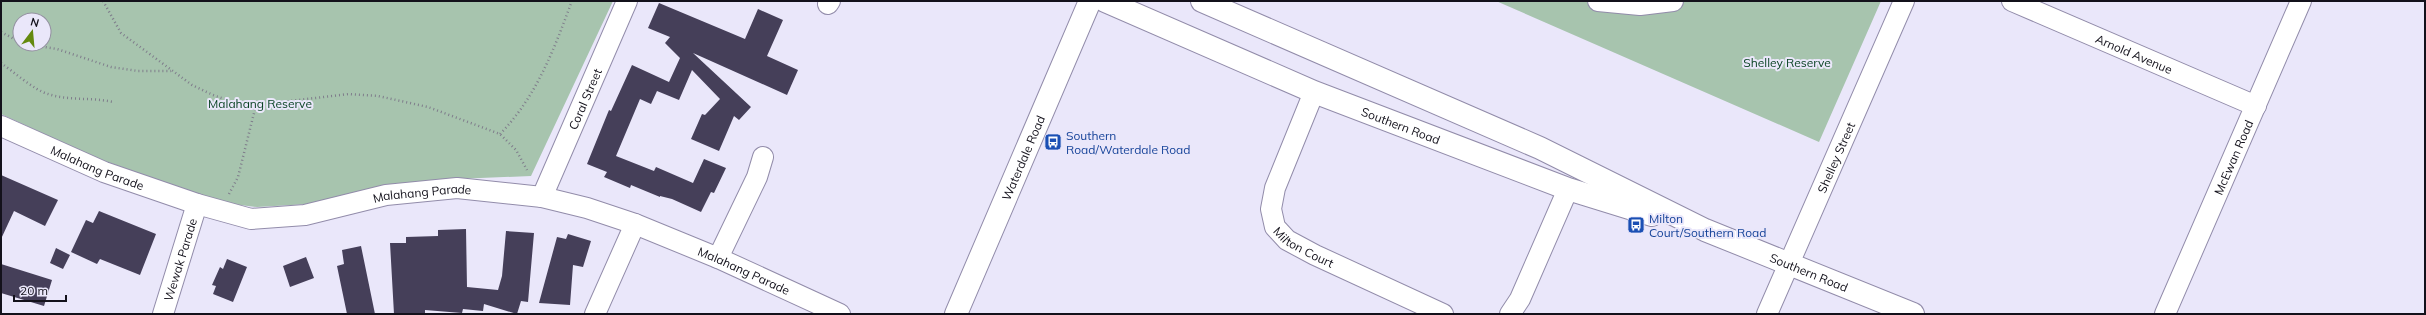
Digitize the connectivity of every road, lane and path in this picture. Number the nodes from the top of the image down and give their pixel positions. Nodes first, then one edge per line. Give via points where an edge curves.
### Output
1 (103, 1) edge
2 (572, 1) edge
3 (627, 1) edge
4 (1090, 1) edge
5 (1105, 1) edge
6 (1202, 1) edge
7 (1598, 1) edge
8 (1673, 1) edge
9 (1904, 1) edge
10 (2012, 1) edge
11 (2301, 1) edge
12 (1, 32) edge
13 (12, 38) edge
14 (52, 48) edge
15 (1, 63) edge
16 (171, 71) junction
17 (1314, 92) junction
18 (113, 102) dead end
19 (256, 105) junction
20 (2256, 106) junction
21 (1, 126) edge
22 (500, 134) junction
23 (763, 157) dead end
24 (527, 170) dead end
25 (1568, 189) junction
26 (542, 197) junction
27 (196, 204) junction
28 (218, 210) junction
29 (635, 224) junction
30 (1705, 230) junction
31 (718, 258) junction
32 (1788, 264) junction
33 (163, 314) edge
34 (595, 314) edge
35 (840, 314) edge
36 (956, 314) edge
37 (1443, 314) edge
38 (1510, 314) edge
39 (1767, 314) edge
40 (1913, 314) edge
41 (2165, 314) edge

1 - 16 path via 121,33
2 - 22 path via 554,52 540,80 527,102
3 - 26 street, Coral Street
4 - 36 main road, Waterdale Road
5 - 17 main road, Southern Road
6 - 30 main road, Southern Road via 1540,148
7 - 8 street via 1640,5
9 - 32 street, Shelley Street
10 - 20 street, Arnold Avenue
11 - 20 street, McEwan Road
12 - 13 path
14 - 16 path via 111,67 138,71
15 - 18 path via 46,94
16 - 19 path via 213,95 236,103
17 - 25 main road, Southern Road
17 - 37 street, Milton Court via 1273,194 1271,209 1275,227 1287,240 1315,255
19 - 22 path via 349,94 378,96 428,107
19 - 28 path via 238,177
20 - 41 street, McEwan Road
21 - 27 street, Malahang Parade via 104,172
22 - 24 path via 516,150
23 - 31 street via 757,177
25 - 30 main road, Southern Road
25 - 38 street via 1520,299
26 - 28 street, Malahang Parade via 457,188 386,195 304,215 251,219
26 - 29 street, Malahang Parade
27 - 28 street, Malahang Parade
27 - 33 street, Wewak Parade
29 - 31 street, Malahang Parade
29 - 34 street
30 - 32 main road, Southern Road
31 - 35 street, Malahang Parade
32 - 39 street, Shelley Street
32 - 40 main road, Southern Road

